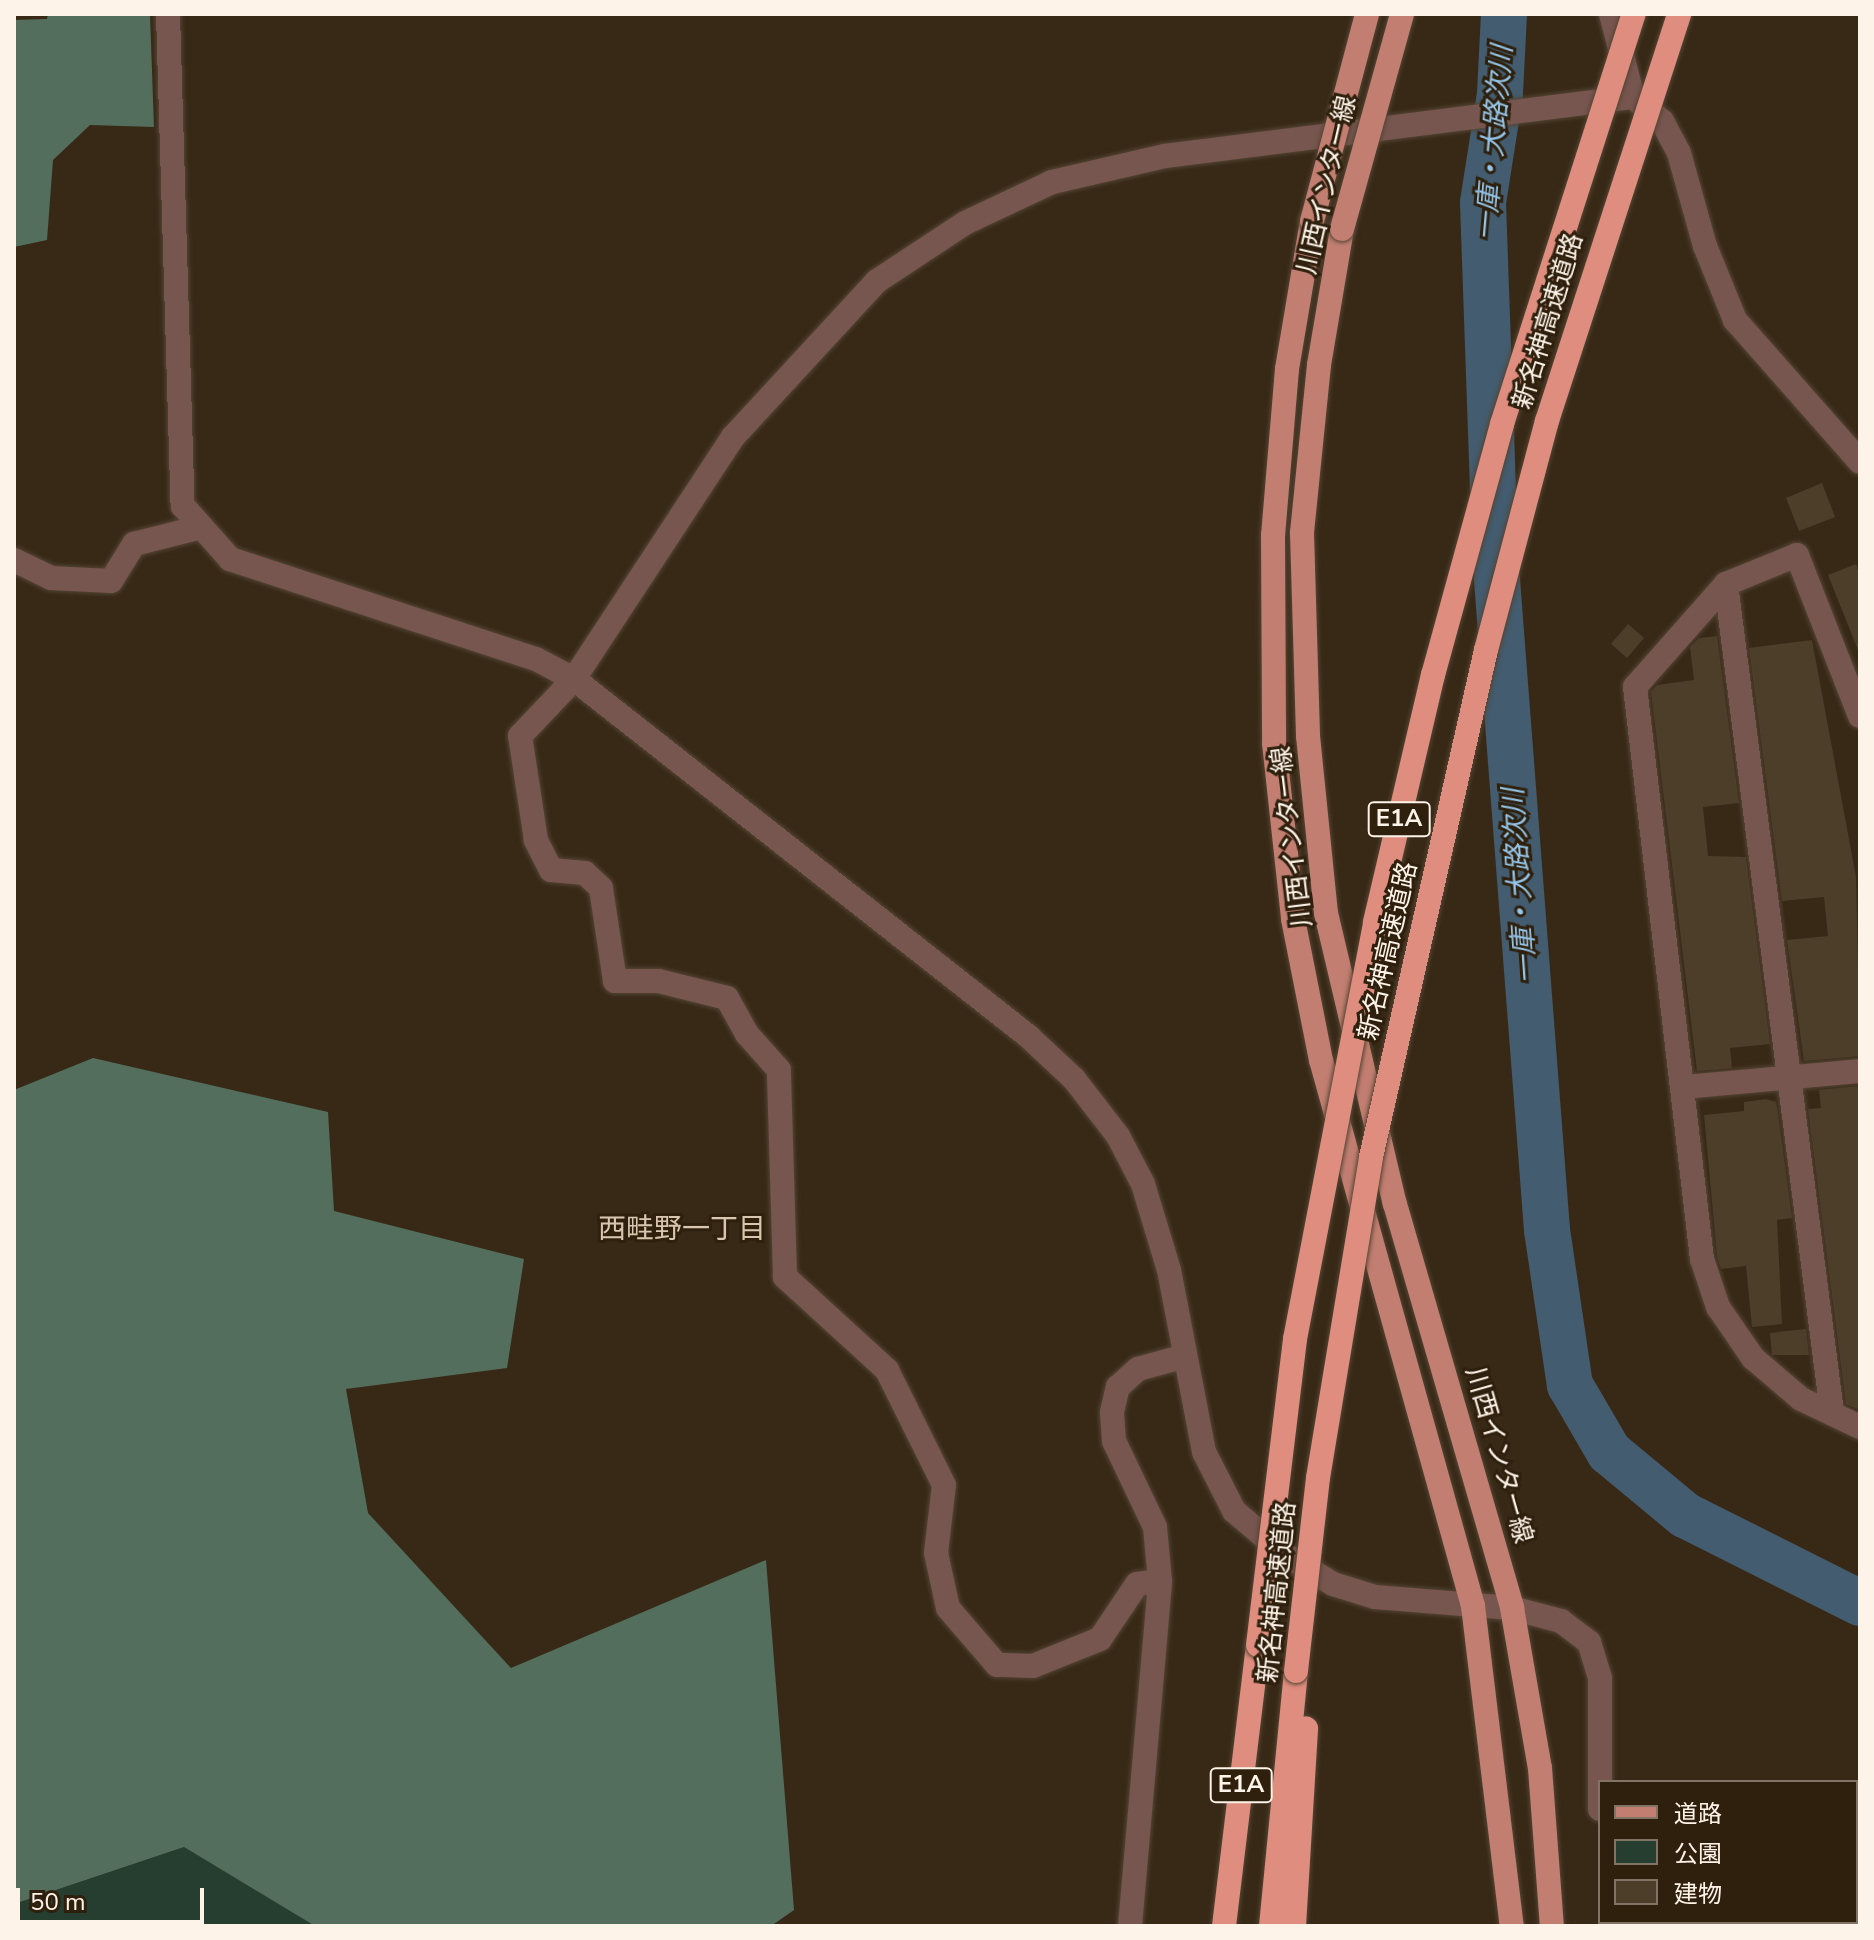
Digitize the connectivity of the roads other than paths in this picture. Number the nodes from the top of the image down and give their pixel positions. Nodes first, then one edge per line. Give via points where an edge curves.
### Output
1 (168, 14) edge
2 (1367, 14) edge
3 (1402, 14) edge
4 (1611, 14) edge
5 (1634, 14) edge
6 (1679, 14) edge
7 (1633, 97) junction
8 (1860, 462) edge
9 (201, 527) junction
10 (14, 560) edge
11 (1726, 584) junction
12 (574, 679) junction
13 (1858, 705) edge
14 (1860, 1071) edge
15 (1787, 1077) junction
16 (1684, 1087) junction
17 (1182, 1357) junction
18 (1832, 1413) junction
19 (1860, 1427) edge
20 (1160, 1581) junction
21 (1473, 1606) junction
22 (1512, 1608) junction
23 (1302, 1672) junction
24 (1600, 1780) edge
25 (1130, 1926) edge
26 (1224, 1926) edge
27 (1271, 1926) edge
28 (1294, 1926) edge
29 (1512, 1926) edge
30 (1552, 1926) edge

1 - 9 street via 183,506
2 - 21 main road, 川西インター線, bridge via 1312,221 1287,369 1273,535 1274,743 1293,919 1321,1060
3 - 22 main road, 川西インター線, bridge via 1342,229 1319,365 1302,533 1308,736 1326,913 1395,1204
4 - 7 street
5 - 26 highway, 新名神高速道路 / E1A, bridge via 1502,424 1433,675 1375,922 1295,1339
6 - 23 highway, 新名神高速道路 / E1A, bridge via 1547,421 1486,650 1371,1157 1318,1478
7 - 8 street via 1662,121 1679,153 1705,246 1735,320
7 - 12 street via 1165,156 1052,182 965,223 877,281 733,437
9 - 10 street via 134,544 111,581 51,578
9 - 12 street via 230,559 536,659
11 - 13 street via 1797,555
11 - 15 street
11 - 16 street via 1635,687
12 - 17 street via 1028,1036 1074,1079 1118,1136 1143,1184 1169,1270
12 - 20 street via 520,736 536,840 551,870 585,873 601,888 615,981 659,981 727,998 747,1034 779,1070 785,1277 887,1370 937,1470 944,1485 936,1553 948,1608 997,1665 1033,1666 1100,1639 1137,1584
14 - 15 street
15 - 16 street
15 - 18 street
16 - 18 street via 1702,1259 1718,1307 1735,1338 1776,1380
17 - 20 street via 1138,1369 1118,1387 1112,1412 1114,1441 1155,1527
17 - 21 street via 1204,1452 1234,1511 1286,1555 1333,1584 1375,1597
18 - 19 street
20 - 25 street
21 - 22 street
21 - 29 main road, 川西インター線
22 - 24 street via 1561,1621 1589,1642 1600,1678
22 - 30 main road, 川西インター線 via 1540,1768
23 - 27 highway, 新名神高速道路 / E1A
23 - 28 highway

